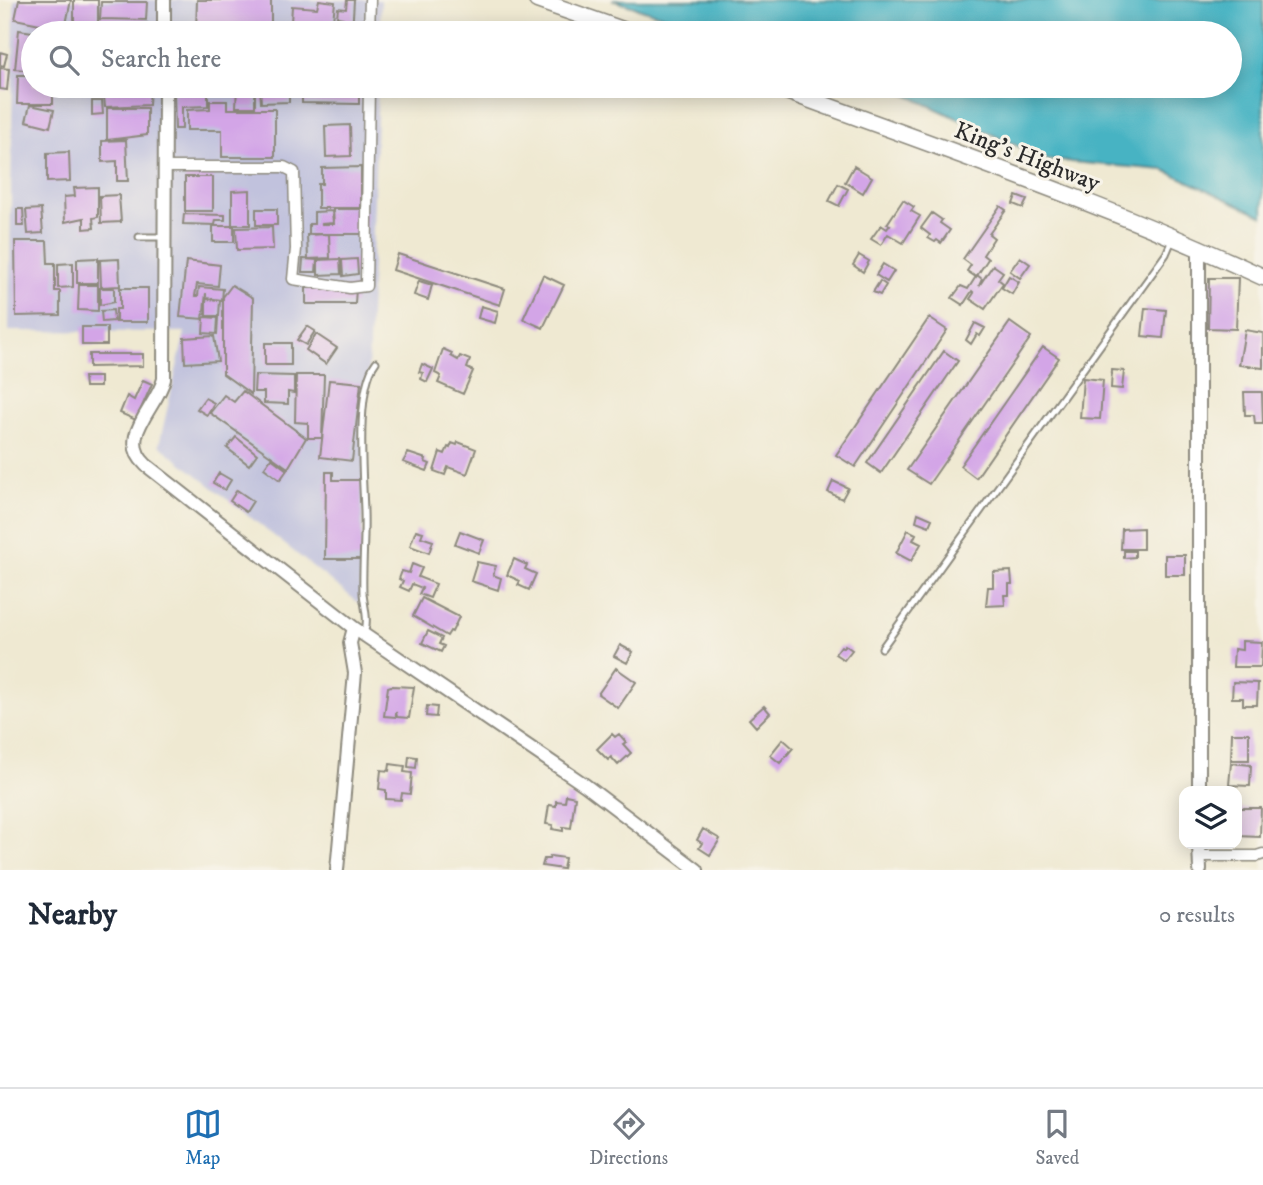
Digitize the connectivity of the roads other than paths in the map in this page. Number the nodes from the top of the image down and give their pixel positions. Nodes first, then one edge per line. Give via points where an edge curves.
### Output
1 (164, 0) edge
2 (370, 0) edge
3 (537, 0) edge
4 (164, 21) edge
5 (369, 21) edge
6 (597, 21) edge
7 (165, 98) edge
8 (369, 98) edge
9 (805, 98) edge
10 (166, 167) junction
11 (139, 237) dead end
12 (166, 237) junction
13 (1174, 237) junction
14 (1199, 247) junction
15 (1263, 277) edge
16 (376, 362) dead end
17 (358, 632) junction
18 (882, 648) dead end
19 (1199, 786) edge
20 (1199, 850) edge
21 (1263, 854) edge
22 (337, 870) edge
23 (697, 870) edge
24 (1200, 870) edge

1 - 4 street
2 - 5 street
3 - 6 highway
7 - 10 street
8 - 10 street via 366,286 350,288 293,279 296,249 291,169
9 - 13 highway, King's Highway
10 - 12 street
11 - 12 lane
12 - 17 street via 164,379 140,424 136,452 146,465
13 - 14 highway, King's Highway
13 - 18 lane
14 - 15 highway, King's Highway
14 - 19 street
16 - 17 lane via 366,384 362,456 367,628
17 - 22 street via 349,643 355,673
17 - 23 street via 585,785
20 - 21 street
20 - 24 street

